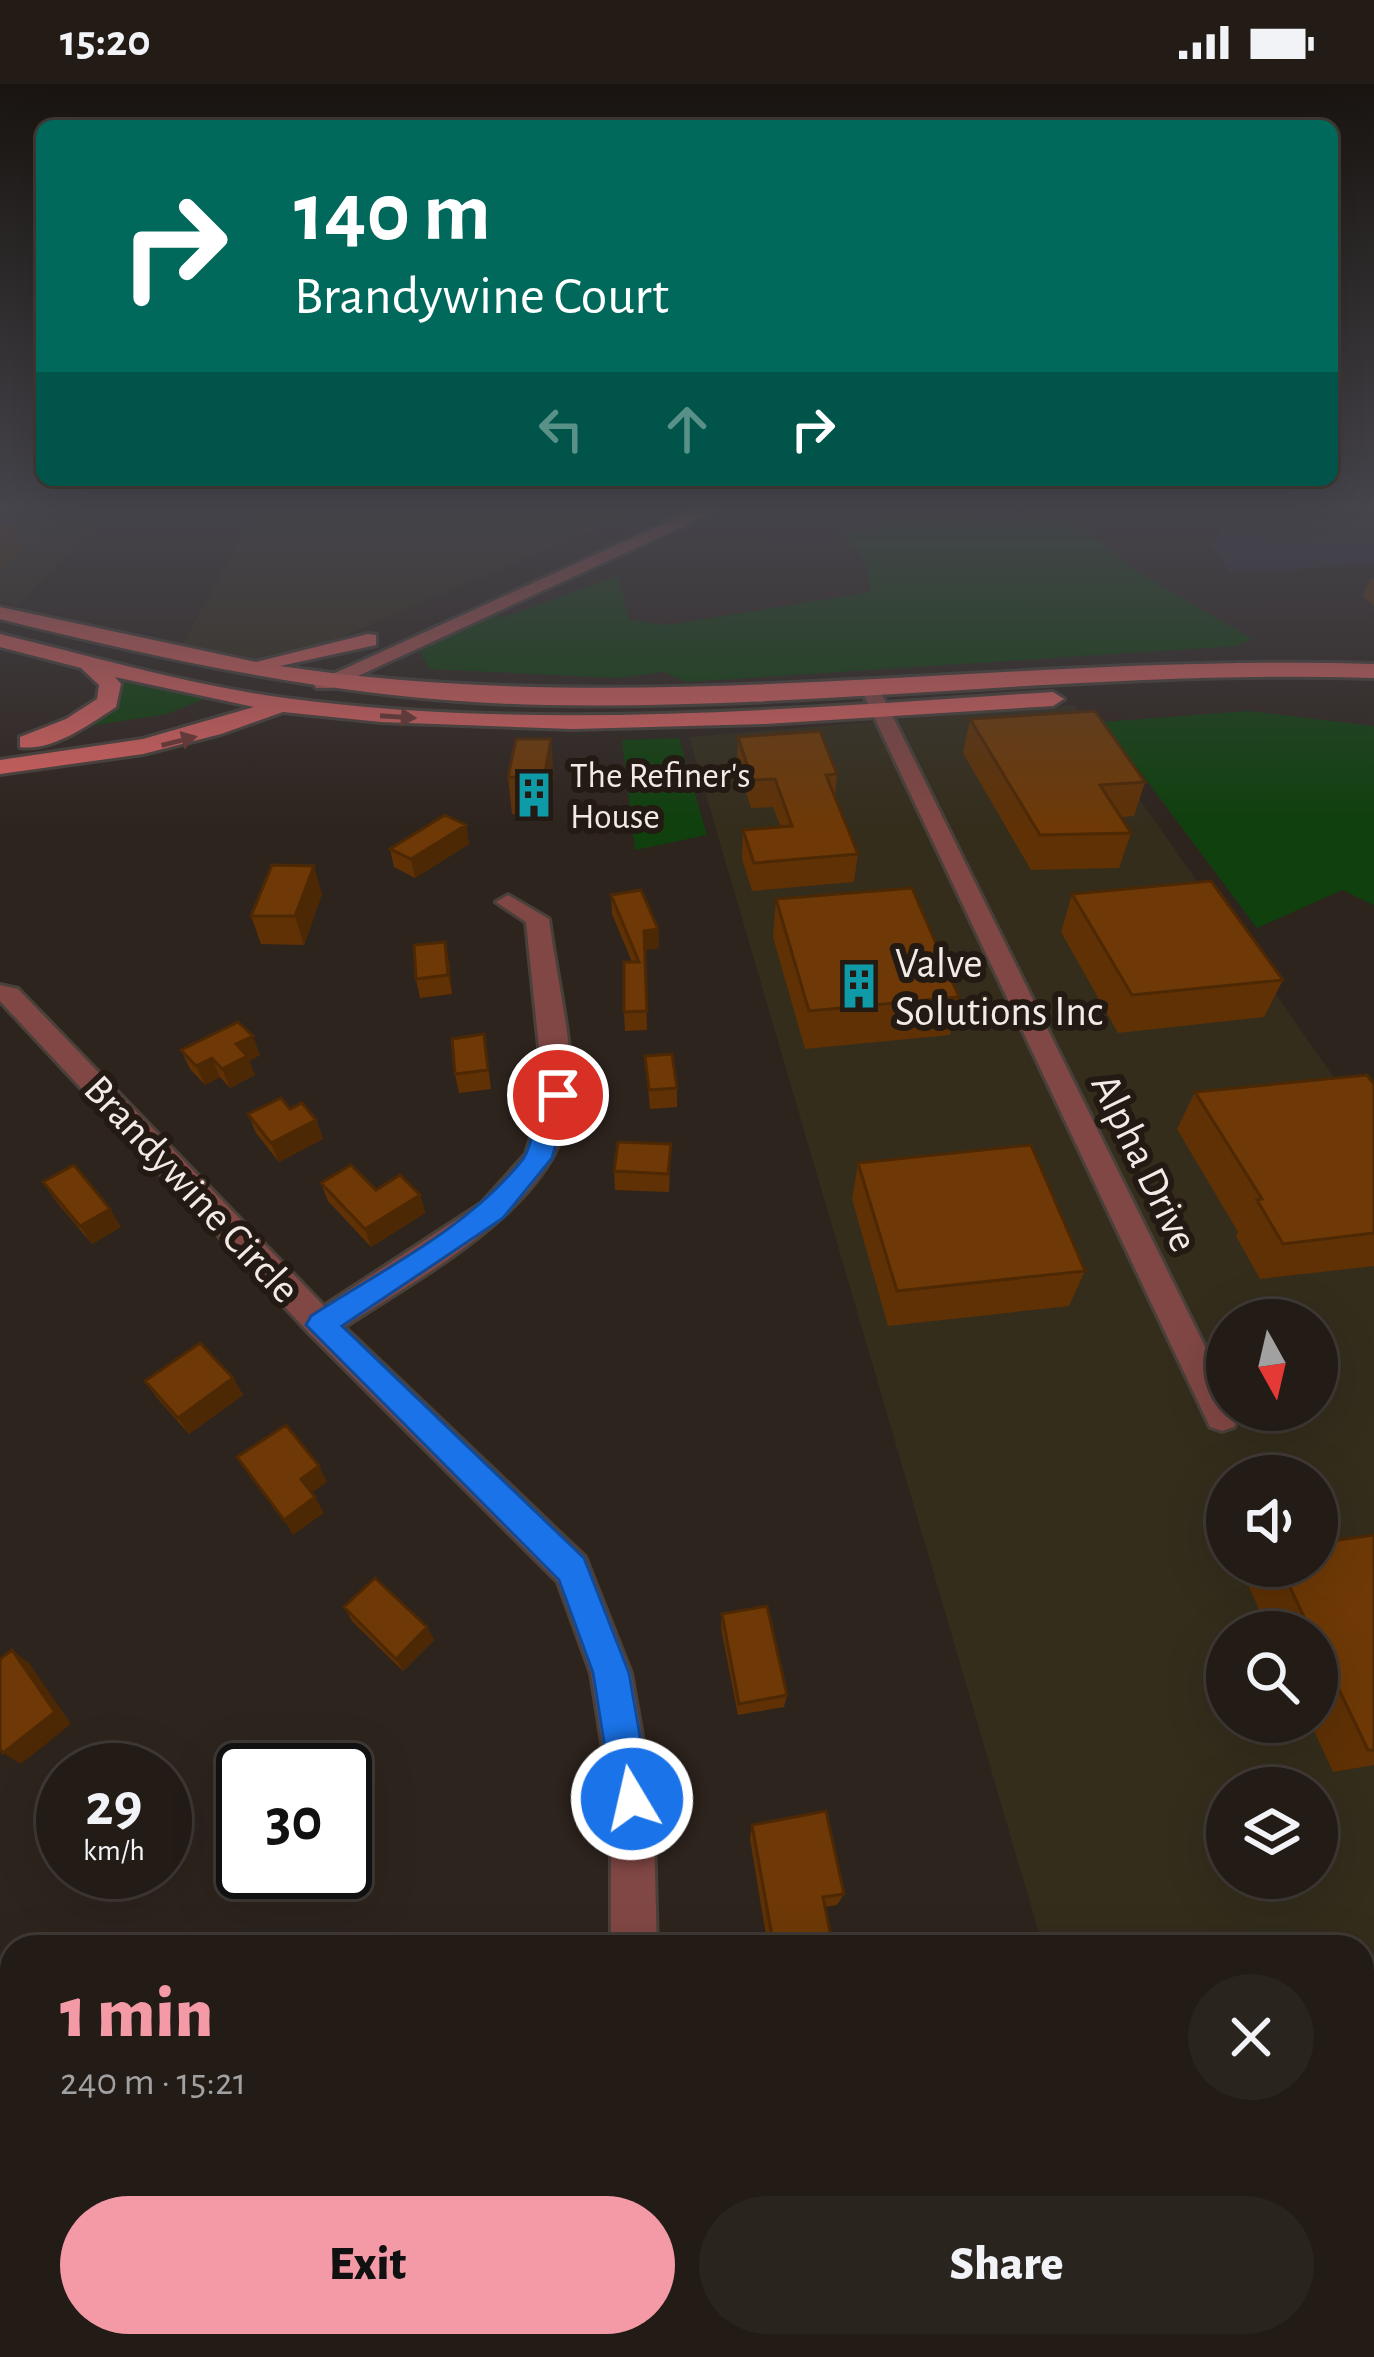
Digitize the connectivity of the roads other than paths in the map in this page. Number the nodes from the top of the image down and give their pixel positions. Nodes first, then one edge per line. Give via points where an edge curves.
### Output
1 (9, 615) edge
2 (443, 615) edge
3 (450, 615) edge
4 (0, 640) edge
5 (377, 645) junction
6 (1335, 656) dead end
7 (89, 664) junction
8 (213, 664) junction
9 (1374, 670) edge
10 (288, 678) junction
11 (324, 683) junction
12 (421, 692) junction
13 (1374, 694) edge
14 (874, 697) junction
15 (244, 698) junction
16 (282, 704) junction
17 (28, 742) junction
18 (0, 745) edge
19 (0, 767) edge
20 (508, 902) dead end
21 (0, 994) edge
22 (321, 1325) junction
23 (1206, 1383) edge
24 (634, 1935) edge

1 - 8 main road
2 - 5 street
3 - 5 street
4 - 7 main road
5 - 8 main road
5 - 10 street
5 - 11 street
5 - 12 main road via 391,678
6 - 9 main road
7 - 15 main road
7 - 17 main road via 110,684 108,702
8 - 10 main road
9 - 14 main road via 1087,672
10 - 11 main road
10 - 15 main road
11 - 12 main road
11 - 16 main road
12 - 14 main road
13 - 14 main road
16 -> 14 main road via 458,721 659,722
14 - 23 street, Alpha Drive
15 - 16 main road
15 - 17 main road via 148,726
19 -> 16 main road via 160,746
17 - 18 main road
20 - 22 street via 538,919 558,1095 539,1158 493,1211
21 - 22 street, Brandywine Circle via 52,1037
22 - 24 street, Brandywine Circle via 572,1570 611,1673 632,1799

